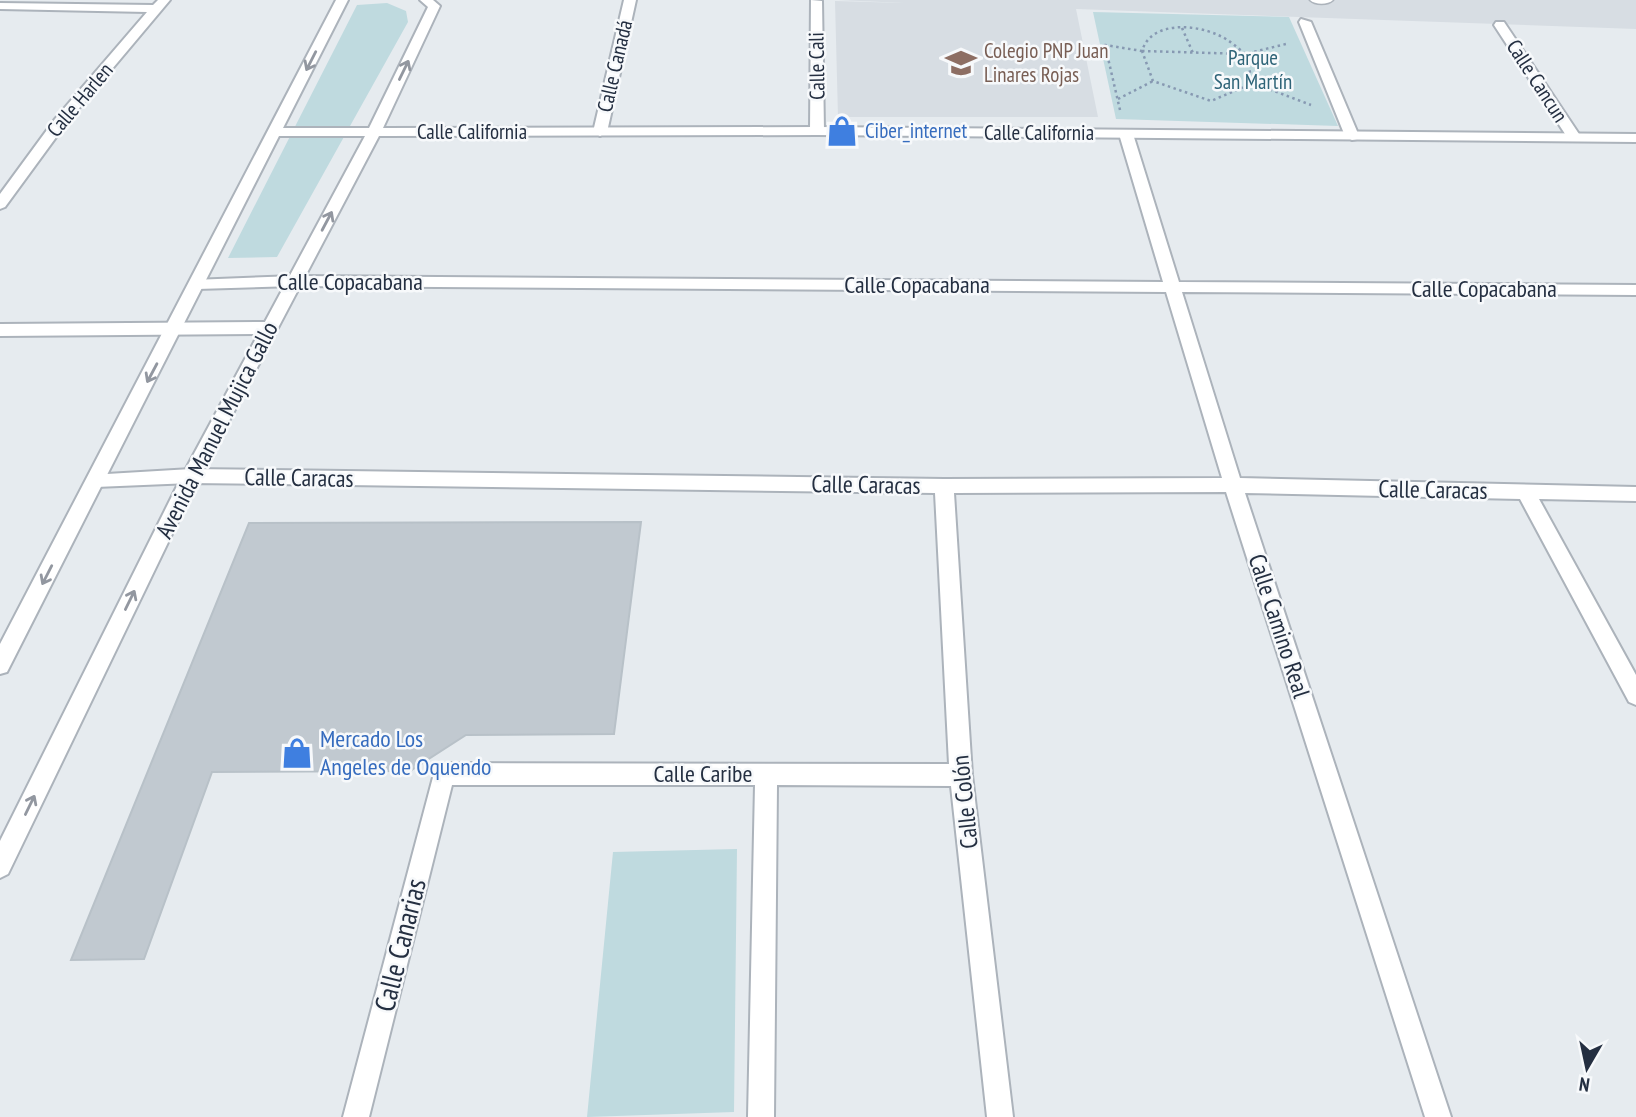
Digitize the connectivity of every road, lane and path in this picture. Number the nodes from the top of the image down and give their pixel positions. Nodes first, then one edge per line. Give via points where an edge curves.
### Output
1 (342, 0) edge
2 (426, 0) edge
3 (630, 0) edge
4 (1315, 0) edge
5 (1328, 0) edge
6 (816, 1) edge
7 (161, 4) edge
8 (0, 6) edge
9 (1304, 22) joint
10 (1500, 25) dead end
11 (1182, 28) junction
12 (1142, 51) junction
13 (1192, 52) junction
14 (1245, 54) junction
15 (1153, 81) junction
16 (1253, 83) junction
17 (1118, 99) junction
18 (1314, 107) dead end
19 (1124, 125) junction
20 (817, 131) junction
21 (275, 132) junction
22 (374, 132) junction
23 (600, 132) junction
24 (1352, 136) junction
25 (1574, 137) junction
26 (1636, 138) edge
27 (0, 204) edge
28 (295, 281) junction
29 (197, 284) junction
30 (1174, 287) junction
31 (1636, 290) edge
32 (269, 328) junction
33 (0, 330) edge
34 (174, 330) junction
35 (191, 477) junction
36 (96, 480) junction
37 (1233, 485) junction
38 (944, 486) junction
39 (1526, 492) junction
40 (1636, 494) edge
41 (0, 665) edge
42 (1636, 695) edge
43 (444, 774) joint
44 (766, 774) junction
45 (961, 775) junction
46 (0, 866) edge
47 (356, 1117) edge
48 (761, 1117) edge
49 (1000, 1117) edge
50 (1438, 1117) edge

1 -> 21 street
22 -> 2 street, Avenida Manuel Mujica Gallo via 434,6
3 - 23 street, Calle Canadá
4 - 5 lane
6 - 20 street, Calle Cali
7 - 8 street
7 - 27 street, Calle Harlen via 60,122
9 - 14 path via 1289,21 1297,41
9 - 24 street
10 - 25 street, Calle Cancun
11 - 12 path via 1154,33
11 - 13 path
11 - 14 path via 1219,36
12 - 13 path
12 - 15 path
12 - 17 path via 1105,45
13 - 14 path
14 - 16 path
15 - 16 path via 1211,101
15 - 17 path
16 - 18 path
17 - 19 path
19 - 20 street, Calle California
19 - 24 street, Calle California
19 - 30 street, Calle Camino Real
20 - 23 street, Calle California
21 - 22 street, Calle California
21 - 29 street
22 - 23 street, Calle California
28 -> 22 street, Avenida Manuel Mujica Gallo
24 - 25 street, Calle California
25 - 26 street, Calle California
28 - 29 street, Calle Copacabana
28 - 30 street, Calle Copacabana
28 - 32 street, Avenida Manuel Mujica Gallo
29 - 34 street
30 - 31 street, Calle Copacabana
30 - 37 street, Calle Camino Real
32 - 34 street
32 - 35 street, Avenida Manuel Mujica Gallo
33 - 34 street
34 -> 36 street
35 - 36 street, Calle Caracas
35 - 38 street, Calle Caracas
46 -> 35 street, Avenida Manuel Mujica Gallo
36 -> 41 street
37 - 38 street, Calle Caracas
37 - 39 street, Calle Caracas
37 - 50 street, Calle Camino Real
38 - 45 street, Calle Colón
39 - 40 street, Calle Caracas
39 - 42 street
43 - 44 street, Calle Caribe
43 - 47 street, Calle Canarias
44 - 45 street, Calle Caribe
44 - 48 street
45 - 49 street, Calle Colón

